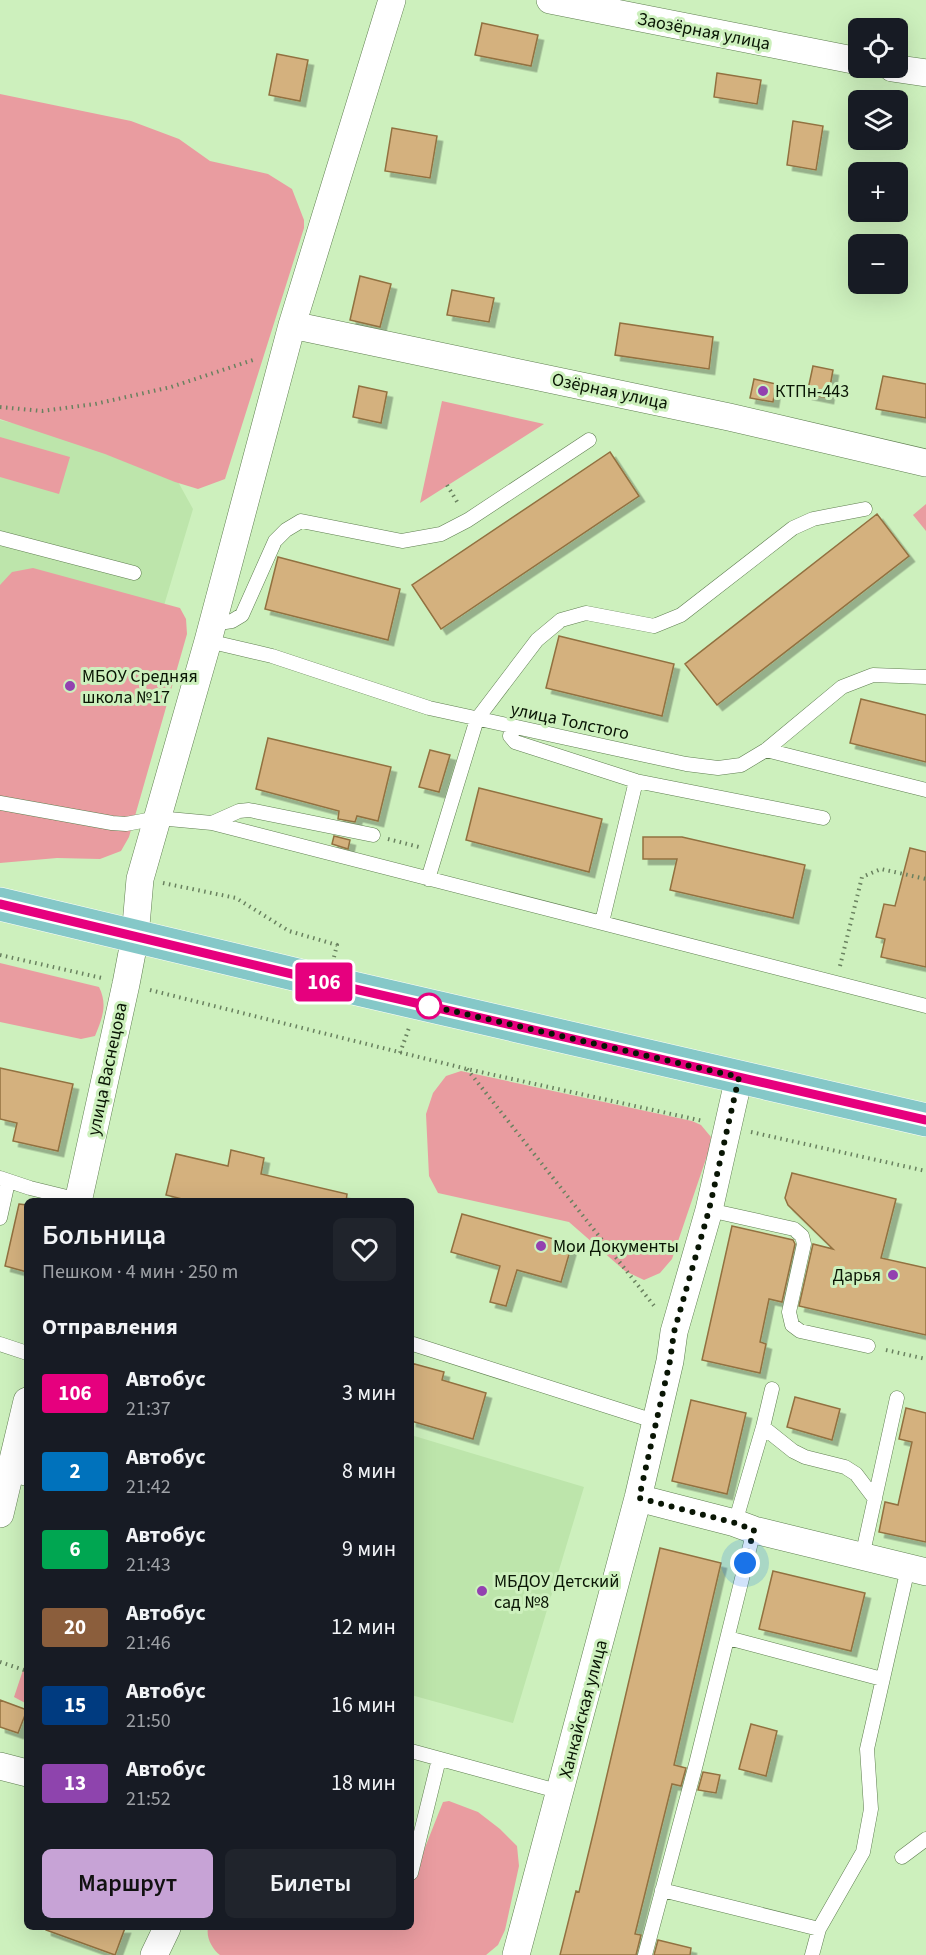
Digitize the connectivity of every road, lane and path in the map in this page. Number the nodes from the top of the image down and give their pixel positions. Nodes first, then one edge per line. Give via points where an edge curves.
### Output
1 (392, 0) edge
2 (550, 0) edge
3 (848, 60) edge
4 (908, 70) edge
5 (926, 73) edge
6 (289, 337) junction
7 (0, 407) edge
8 (589, 441) dead end
9 (926, 464) edge
10 (865, 508) dead end
11 (0, 538) edge
12 (134, 573) dead end
13 (210, 632) junction
14 (926, 677) edge
15 (477, 719) junction
16 (512, 727) junction
17 (766, 750) junction
18 (636, 781) junction
19 (926, 790) edge
20 (0, 803) edge
21 (158, 818) junction
22 (823, 818) dead end
23 (212, 823) junction
24 (373, 835) joint
25 (435, 851) junction
26 (428, 879) junction
27 (926, 879) edge
28 (0, 904) edge
29 (602, 922) junction
30 (135, 937) junction
31 (0, 955) edge
32 (837, 983) junction
33 (126, 984) junction
34 (926, 1006) edge
35 (467, 1069) junction
36 (739, 1077) junction
37 (926, 1120) edge
38 (728, 1127) junction
39 (926, 1171) edge
40 (4, 1180) edge
41 (67, 1198) edge
42 (79, 1198) edge
43 (709, 1210) junction
44 (0, 1218) edge
45 (674, 1332) junction
46 (0, 1344) edge
47 (414, 1344) edge
48 (868, 1346) joint
49 (24, 1352) edge
50 (926, 1359) edge
51 (772, 1389) dead end
52 (897, 1398) dead end
53 (657, 1422) junction
54 (24, 1426) edge
55 (763, 1427) junction
56 (18, 1477) edge
57 (639, 1498) junction
58 (875, 1499) junction
59 (0, 1514) edge
60 (744, 1526) junction
61 (862, 1557) junction
62 (917, 1570) edge
63 (728, 1638) junction
64 (0, 1662) edge
65 (24, 1670) edge
66 (882, 1679) junction
67 (414, 1752) edge
68 (439, 1759) junction
69 (0, 1766) edge
70 (24, 1772) edge
71 (561, 1792) junction
72 (926, 1839) edge
73 (902, 1857) dead end
74 (414, 1861) edge
75 (662, 1890) junction
76 (819, 1929) junction
77 (166, 1930) edge
78 (154, 1955) edge
79 (516, 1955) edge
80 (645, 1955) edge
81 (812, 1955) edge

1 - 6 street, улица Васнецова
2 - 3 street, Заозёрная улица
4 - 5 street
6 - 7 path via 171,387 42,411
6 - 9 street, Озёрная улица via 729,417
6 - 13 street, улица Васнецова
8 - 13 lane via 441,534 402,541 301,521 275,541 242,615
10 - 15 lane via 813,519 793,528 681,615 654,626 586,613 561,620 537,640
11 - 12 lane
13 - 15 lane, улица Толстого via 429,708
13 - 21 street, улица Васнецова
14 - 17 lane, улица Толстого via 873,675 842,687
15 - 16 lane, улица Толстого
15 - 25 lane
16 - 17 lane, улица Толстого via 718,768 741,765
16 - 18 lane via 510,736 515,742
17 - 19 lane
18 - 22 lane
18 - 29 lane
20 - 21 lane via 112,823
21 - 23 lane
21 - 30 street, улица Васнецова via 140,879
23 - 24 lane via 249,810
23 - 26 lane
24 - 25 path
25 - 26 lane
26 - 29 lane
27 - 32 path via 881,869 862,877
28 - 30 main road
29 - 32 lane
30 - 33 street, улица Васнецова
30 - 36 main road
31 - 33 path
32 - 34 lane
33 - 35 path
33 - 42 street, улица Васнецова
35 - 38 path
35 - 45 path
36 - 37 main road
36 - 38 street, Ханкайская улица
38 - 39 path
38 - 43 street, Ханкайская улица
40 - 41 lane
40 - 44 lane
43 - 45 street, Ханкайская улица
43 - 48 lane via 794,1229 804,1244 789,1312 792,1325 800,1331
45 - 53 street, Ханкайская улица
46 - 49 lane
47 - 53 lane
48 - 50 path
51 - 55 lane
52 - 58 lane
53 - 57 street, Ханкайская улица
54 - 56 street
55 - 58 lane via 793,1451 856,1474
55 - 60 lane
56 - 59 street
57 - 60 street
57 - 71 street, Ханкайская улица
58 - 61 lane
60 - 61 street
60 - 63 lane
61 - 62 street
62 - 66 lane
63 - 66 lane
63 - 75 lane
64 - 65 path
66 - 76 lane via 867,1749 871,1809 863,1852
67 - 68 lane
68 - 71 lane
68 - 74 lane
69 - 70 street
71 - 79 street, Ханкайская улица
72 - 73 lane
75 - 76 lane
75 - 80 lane
76 - 81 lane
77 - 78 street

